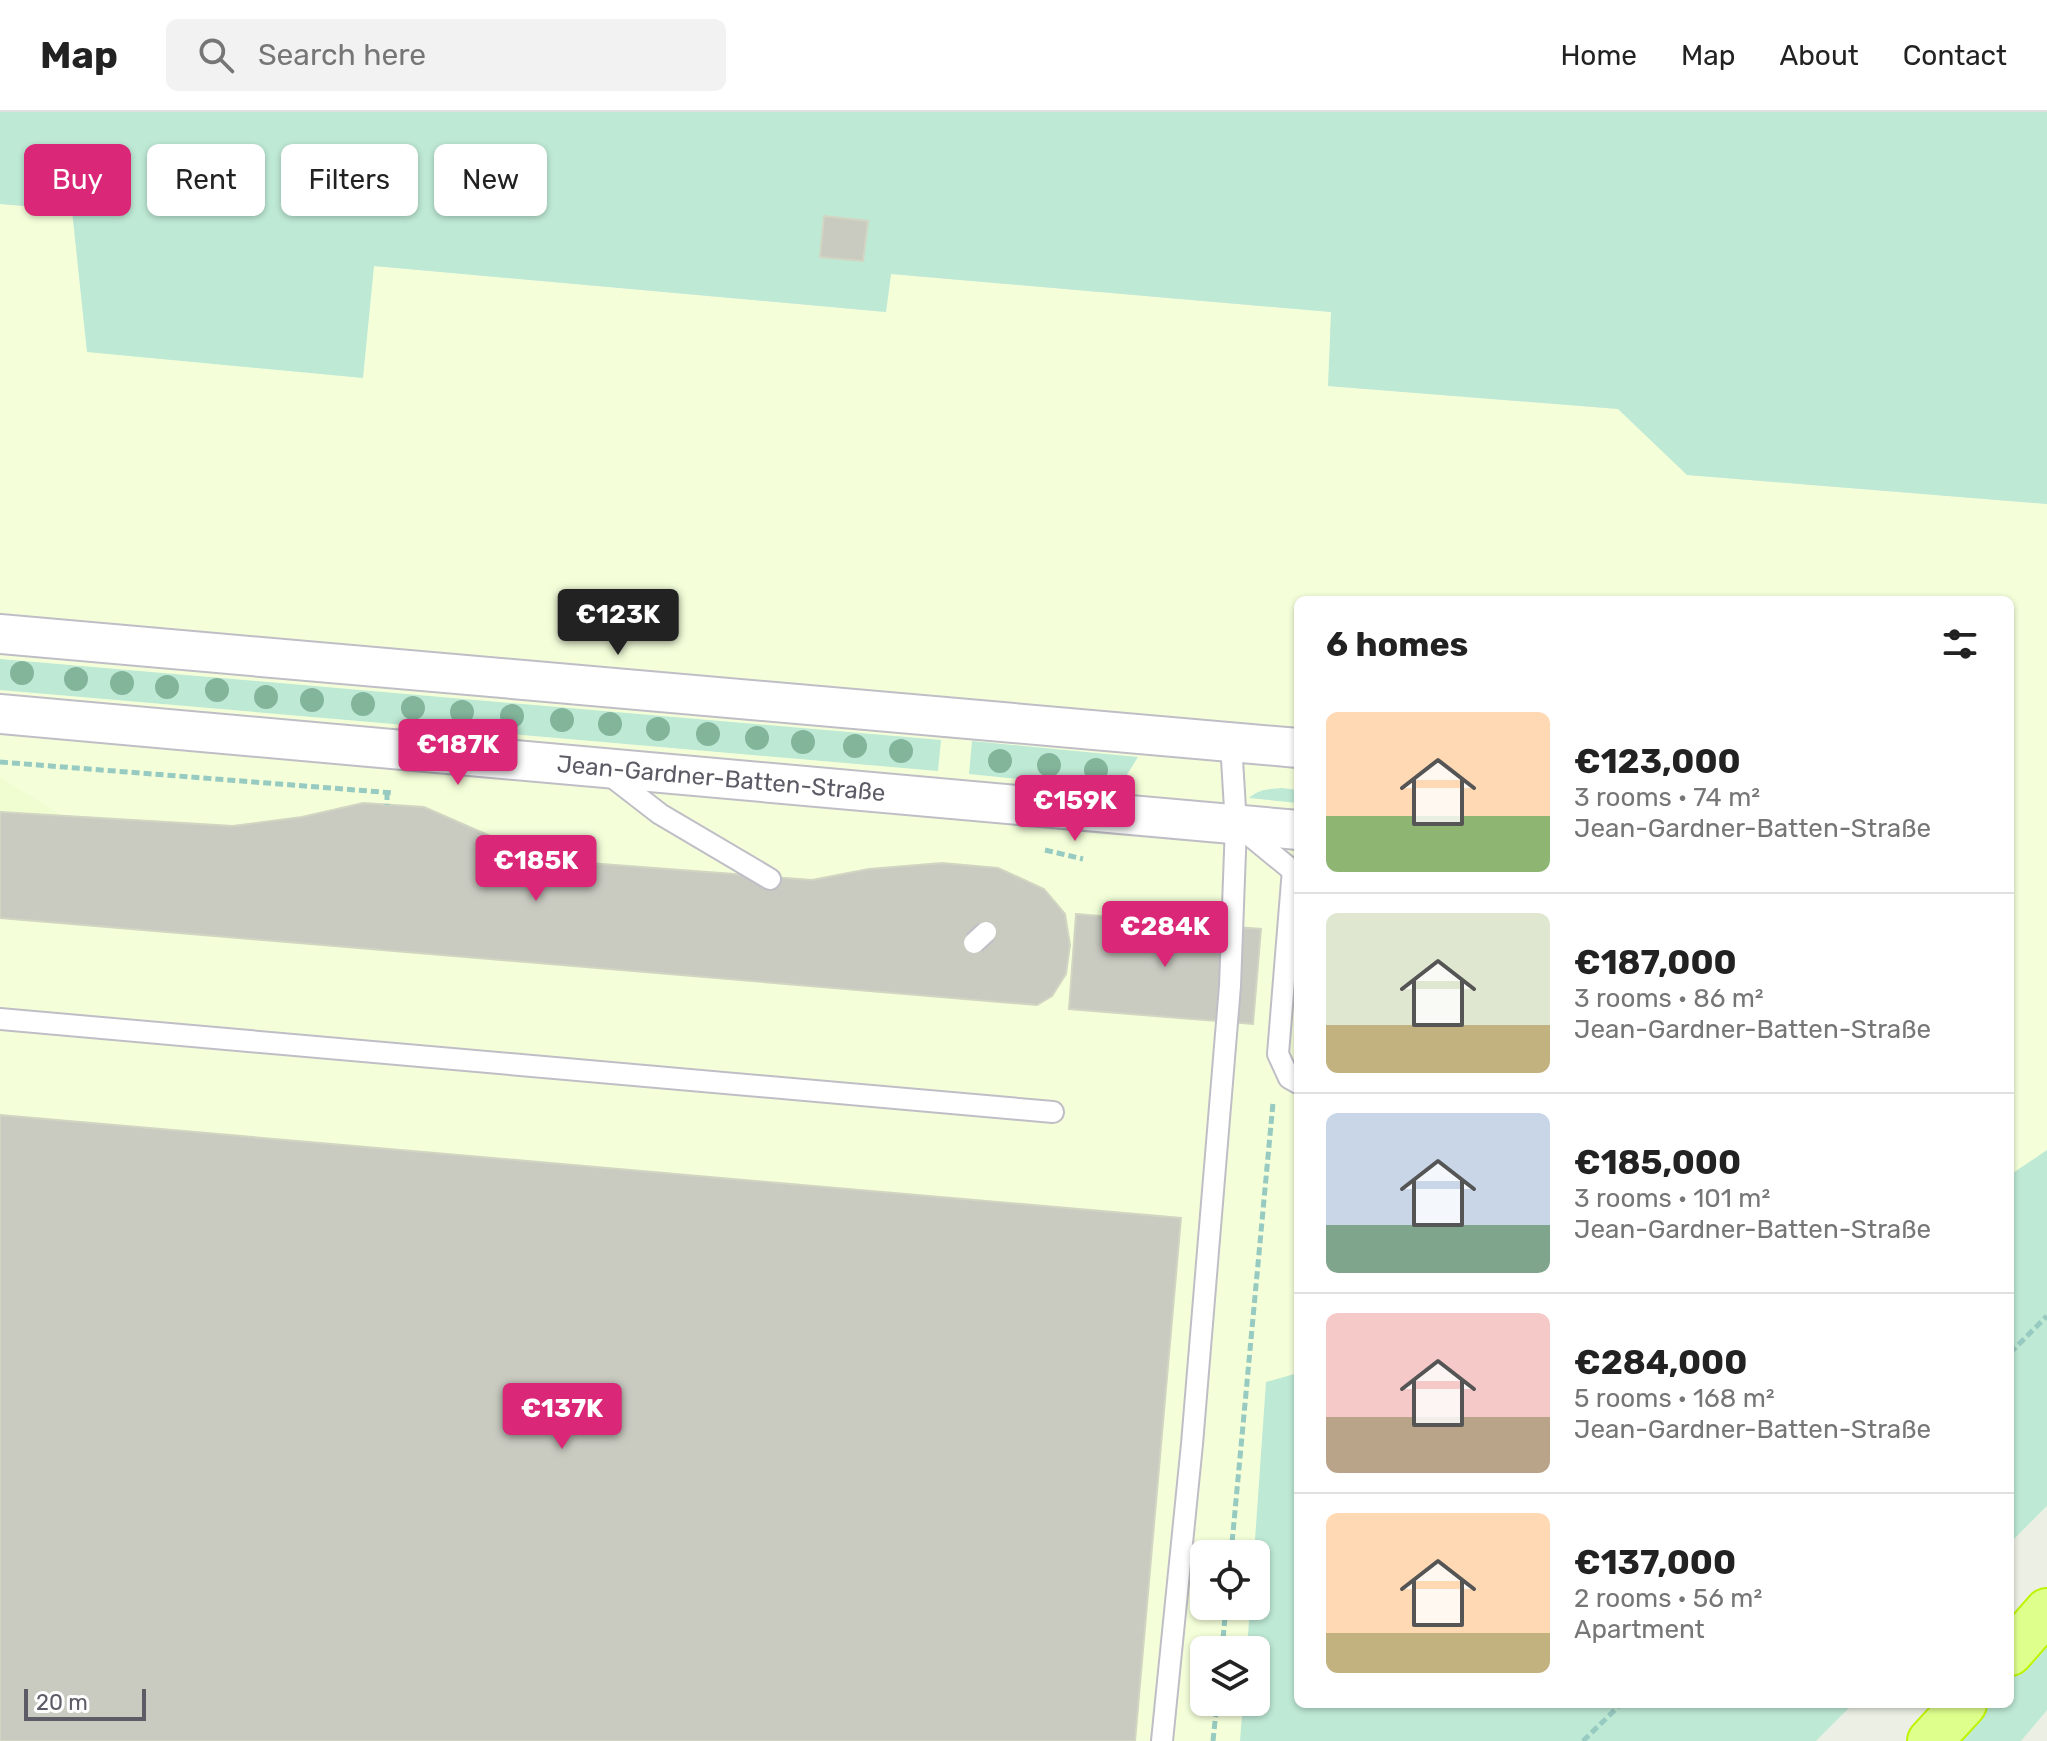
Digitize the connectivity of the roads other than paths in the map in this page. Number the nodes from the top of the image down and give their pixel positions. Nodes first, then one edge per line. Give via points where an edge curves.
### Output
1 (0, 634) edge
2 (0, 714) edge
3 (1231, 743) junction
4 (1294, 748) edge
5 (600, 768) junction
6 (1236, 825) junction
7 (1294, 830) edge
8 (1294, 871) edge
9 (770, 879) dead end
10 (1294, 883) edge
11 (0, 1019) edge
12 (1294, 1081) edge
13 (1053, 1112) dead end
14 (2047, 1611) edge
15 (2014, 1648) edge
16 (1960, 1708) edge
17 (1162, 1741) edge
18 (1930, 1741) edge

1 - 3 street
2 - 5 street, Jean-Gardner-Batten-Straße
3 - 4 street
3 - 6 lane
5 - 6 street, Jean-Gardner-Batten-Straße
5 - 9 lane via 660,814
6 - 7 street, Jean-Gardner-Batten-Straße
6 - 8 lane
6 - 17 lane via 1228,1002
10 - 12 lane via 1278,1054
11 - 13 lane
14 - 15 highway
16 - 18 highway

